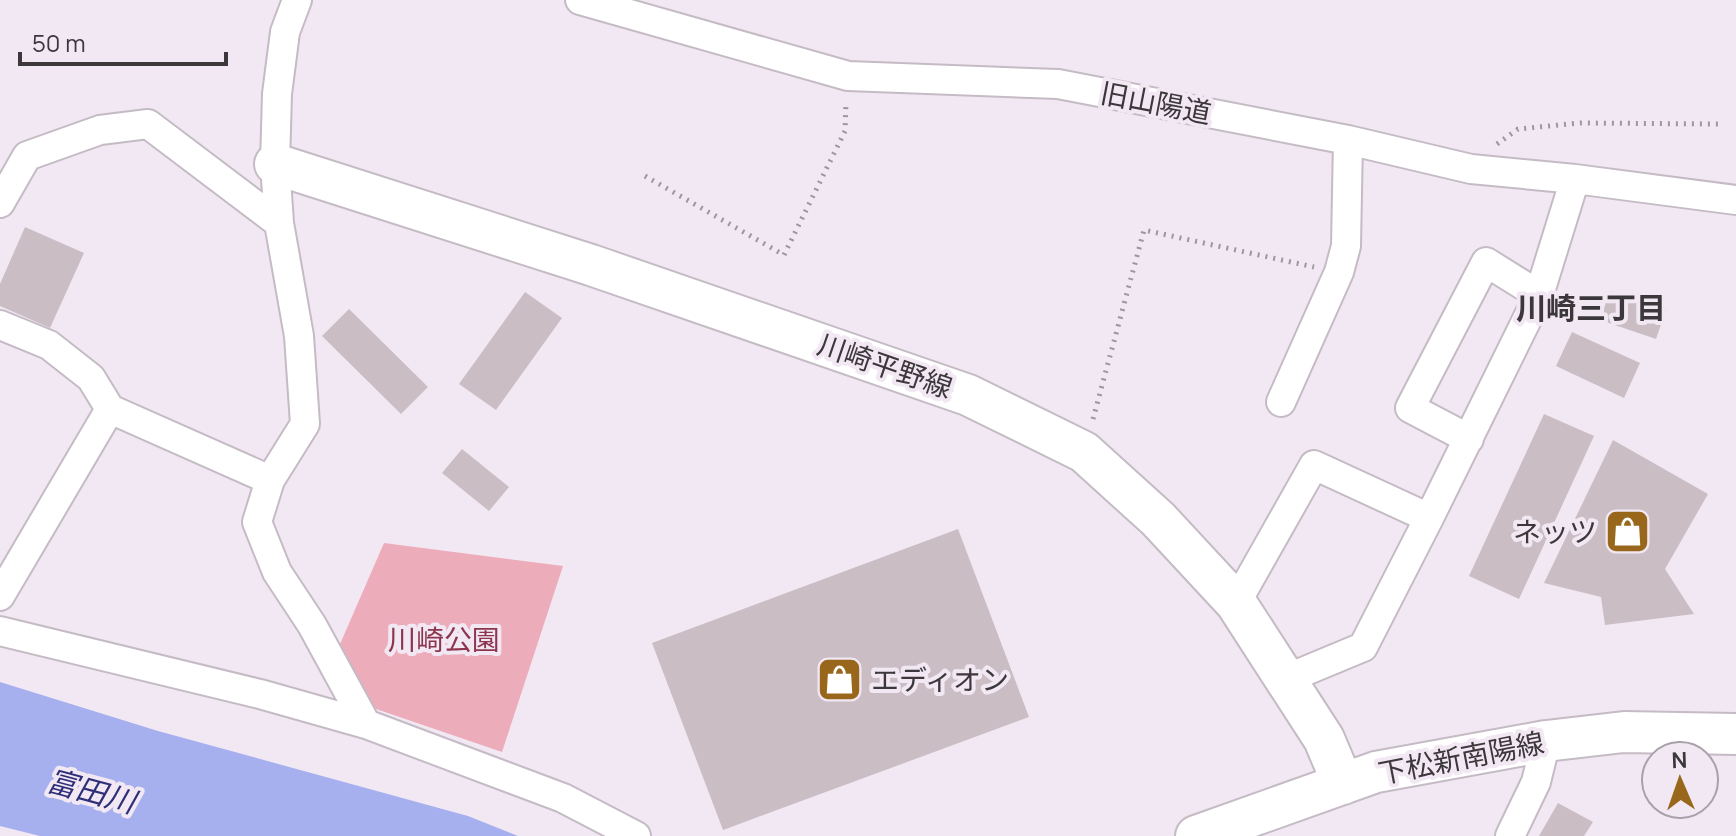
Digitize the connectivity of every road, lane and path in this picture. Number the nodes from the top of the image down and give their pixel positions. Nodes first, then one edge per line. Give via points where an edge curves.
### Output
1 (297, 0) edge
2 (580, 0) edge
3 (848, 76) junction
4 (1718, 124) dead end
5 (1348, 140) junction
6 (275, 164) junction
7 (1471, 169) junction
8 (645, 176) dead end
9 (1575, 179) junction
10 (1736, 200) edge
11 (0, 203) edge
12 (279, 223) junction
13 (1339, 272) junction
14 (1539, 295) junction
15 (0, 325) edge
16 (1281, 402) dead end
17 (110, 409) junction
18 (1469, 439) junction
19 (1084, 452) junction
20 (270, 480) junction
21 (1429, 518) junction
22 (0, 596) edge
23 (1236, 603) junction
24 (0, 631) edge
25 (1286, 679) junction
26 (366, 724) junction
27 (1736, 734) edge
28 (1546, 741) junction
29 (1343, 784) junction
30 (636, 836) edge
31 (1196, 836) edge
32 (1510, 836) edge

1 - 6 street via 285,32
2 - 3 street, 旧山陽道
3 - 5 street, 旧山陽道 via 1058,84
3 - 8 path via 845,131 784,255
4 - 7 path via 1580,123 1518,129 1475,159
5 - 7 street, 旧山陽道
5 - 13 street via 1346,246
6 - 12 street
6 - 19 street, 川崎平野線 via 591,265 968,395
7 - 9 street, 旧山陽道
9 - 10 street, 旧山陽道
9 - 14 street
11 - 12 street via 27,156 100,130 148,124
12 - 20 street via 299,336 305,424
13 - 16 street
13 - 19 path via 1144,230
14 - 18 street
14 - 18 street via 1486,262 1410,408
15 - 17 street via 49,345 91,378
17 - 20 street
17 - 22 street
18 - 21 street
19 - 23 street, 川崎平野線 via 1158,519
20 - 26 street via 257,522 277,572
21 - 23 street via 1314,465
21 - 25 street via 1363,647
23 - 25 street, 川崎平野線
24 - 26 street
25 - 29 street, 川崎平野線 via 1324,739
26 - 30 street via 563,798
27 - 28 street, 下松新南陽線 via 1624,732
28 - 29 street, 下松新南陽線 via 1376,772
28 - 32 street via 1536,782
29 - 31 street, 下松新南陽線

